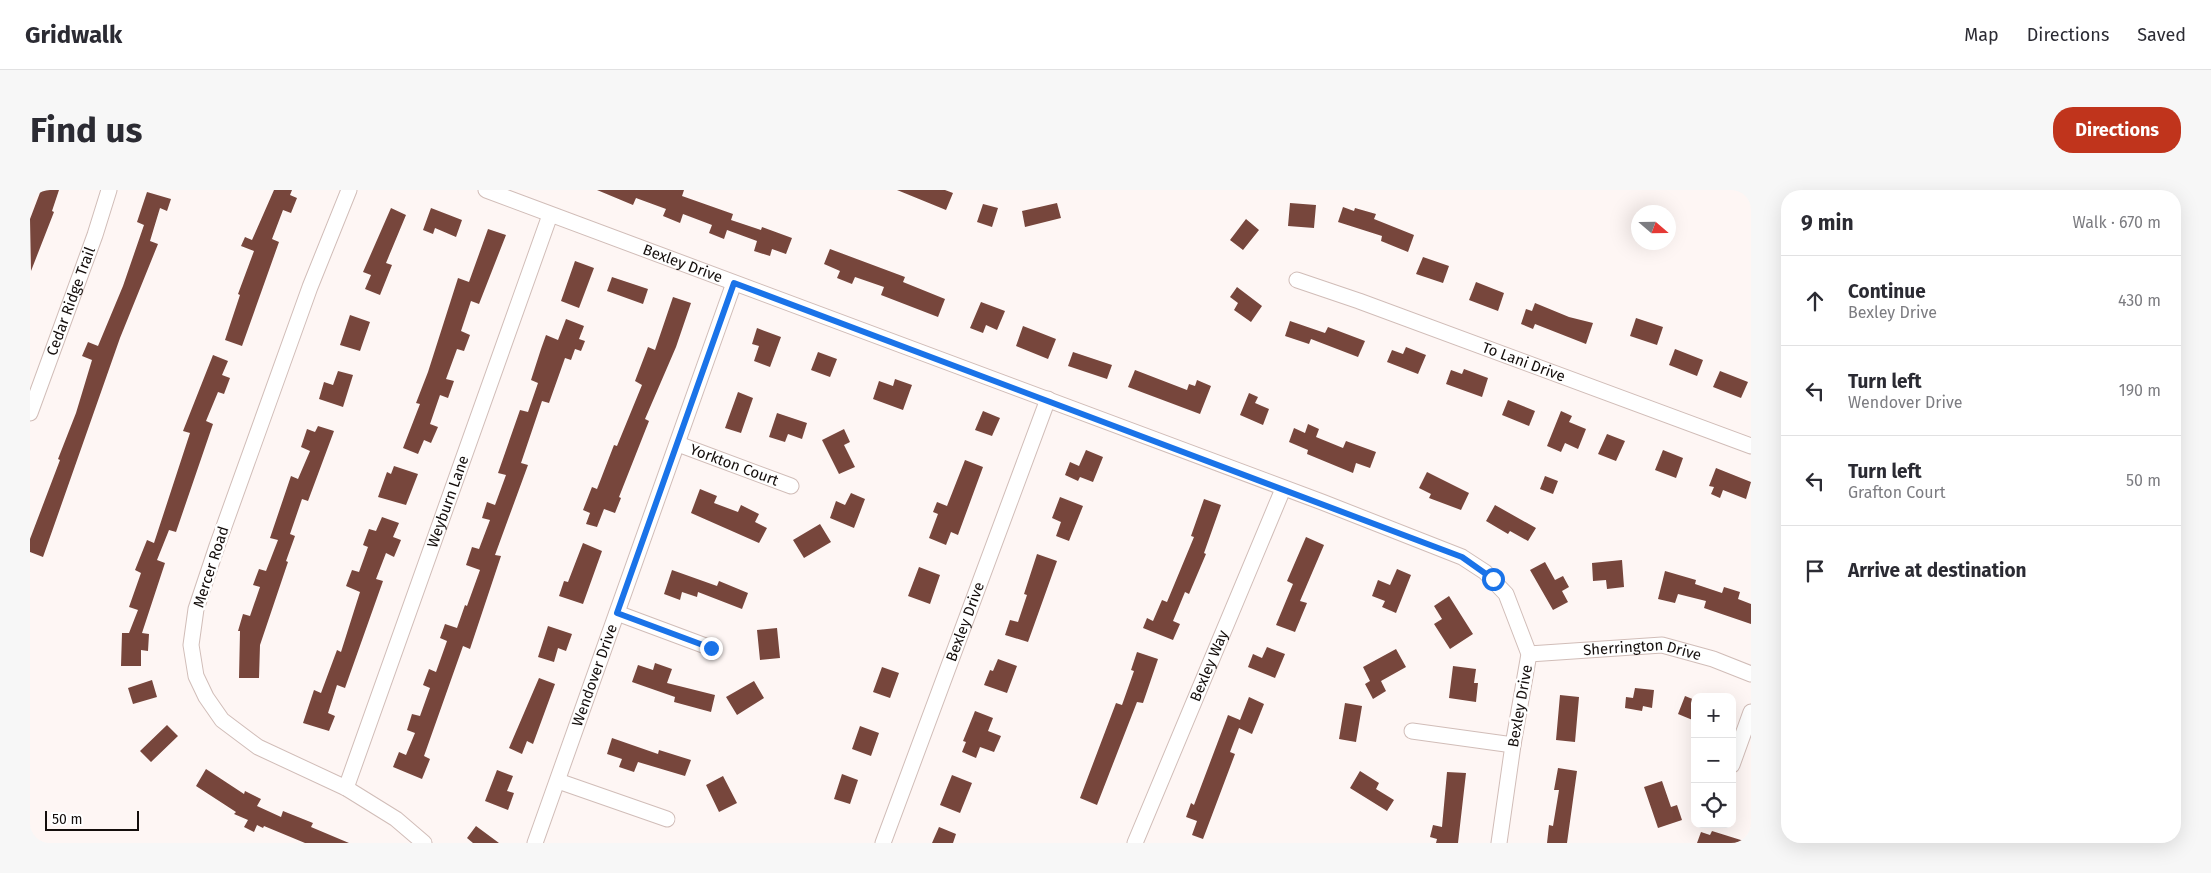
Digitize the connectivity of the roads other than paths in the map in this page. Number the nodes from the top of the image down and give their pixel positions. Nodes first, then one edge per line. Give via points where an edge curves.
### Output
1 (108, 190) edge
2 (349, 190) edge
3 (486, 190) edge
4 (550, 215) junction
5 (1297, 280) dead end
6 (734, 283) junction
7 (1048, 399) junction
8 (30, 413) edge
9 (678, 444) junction
10 (1751, 446) edge
11 (791, 486) dead end
12 (1284, 488) junction
13 (617, 613) junction
14 (711, 648) dead end
15 (1529, 654) junction
16 (1751, 674) edge
17 (1751, 712) edge
18 (1412, 731) dead end
19 (1513, 745) junction
20 (1736, 754) edge
21 (558, 781) junction
22 (346, 788) junction
23 (667, 819) dead end
24 (424, 843) edge
25 (535, 843) edge
26 (883, 843) edge
27 (1135, 843) edge
28 (1499, 843) edge

1 - 8 street, Cedar Ridge Trail via 95,235
2 - 22 street, Mercer Road via 310,287 217,546 196,609 191,645 196,676 222,720 258,747
3 - 4 street, Bexley Drive
4 - 6 street, Bexley Drive
4 - 22 street, Weyburn Lane
5 - 10 street, To Lani Drive
6 - 7 street, Bexley Drive
6 - 9 street, Wendover Drive
7 - 12 street, Bexley Drive
7 - 26 street, Bexley Drive
9 - 11 street, Yorkton Court
9 - 13 street, Wendover Drive
12 - 15 street, Bexley Drive via 1462,557 1485,572 1506,594
12 - 27 street, Bexley Way
13 - 14 street
13 - 21 street, Wendover Drive
15 - 16 street, Sherrington Drive via 1662,645
15 - 19 street, Bexley Drive
17 - 20 street
18 - 19 street
19 - 28 street, Bexley Drive
21 - 23 street
21 - 25 street, Wendover Drive
22 - 24 street, Mercer Road via 396,819

